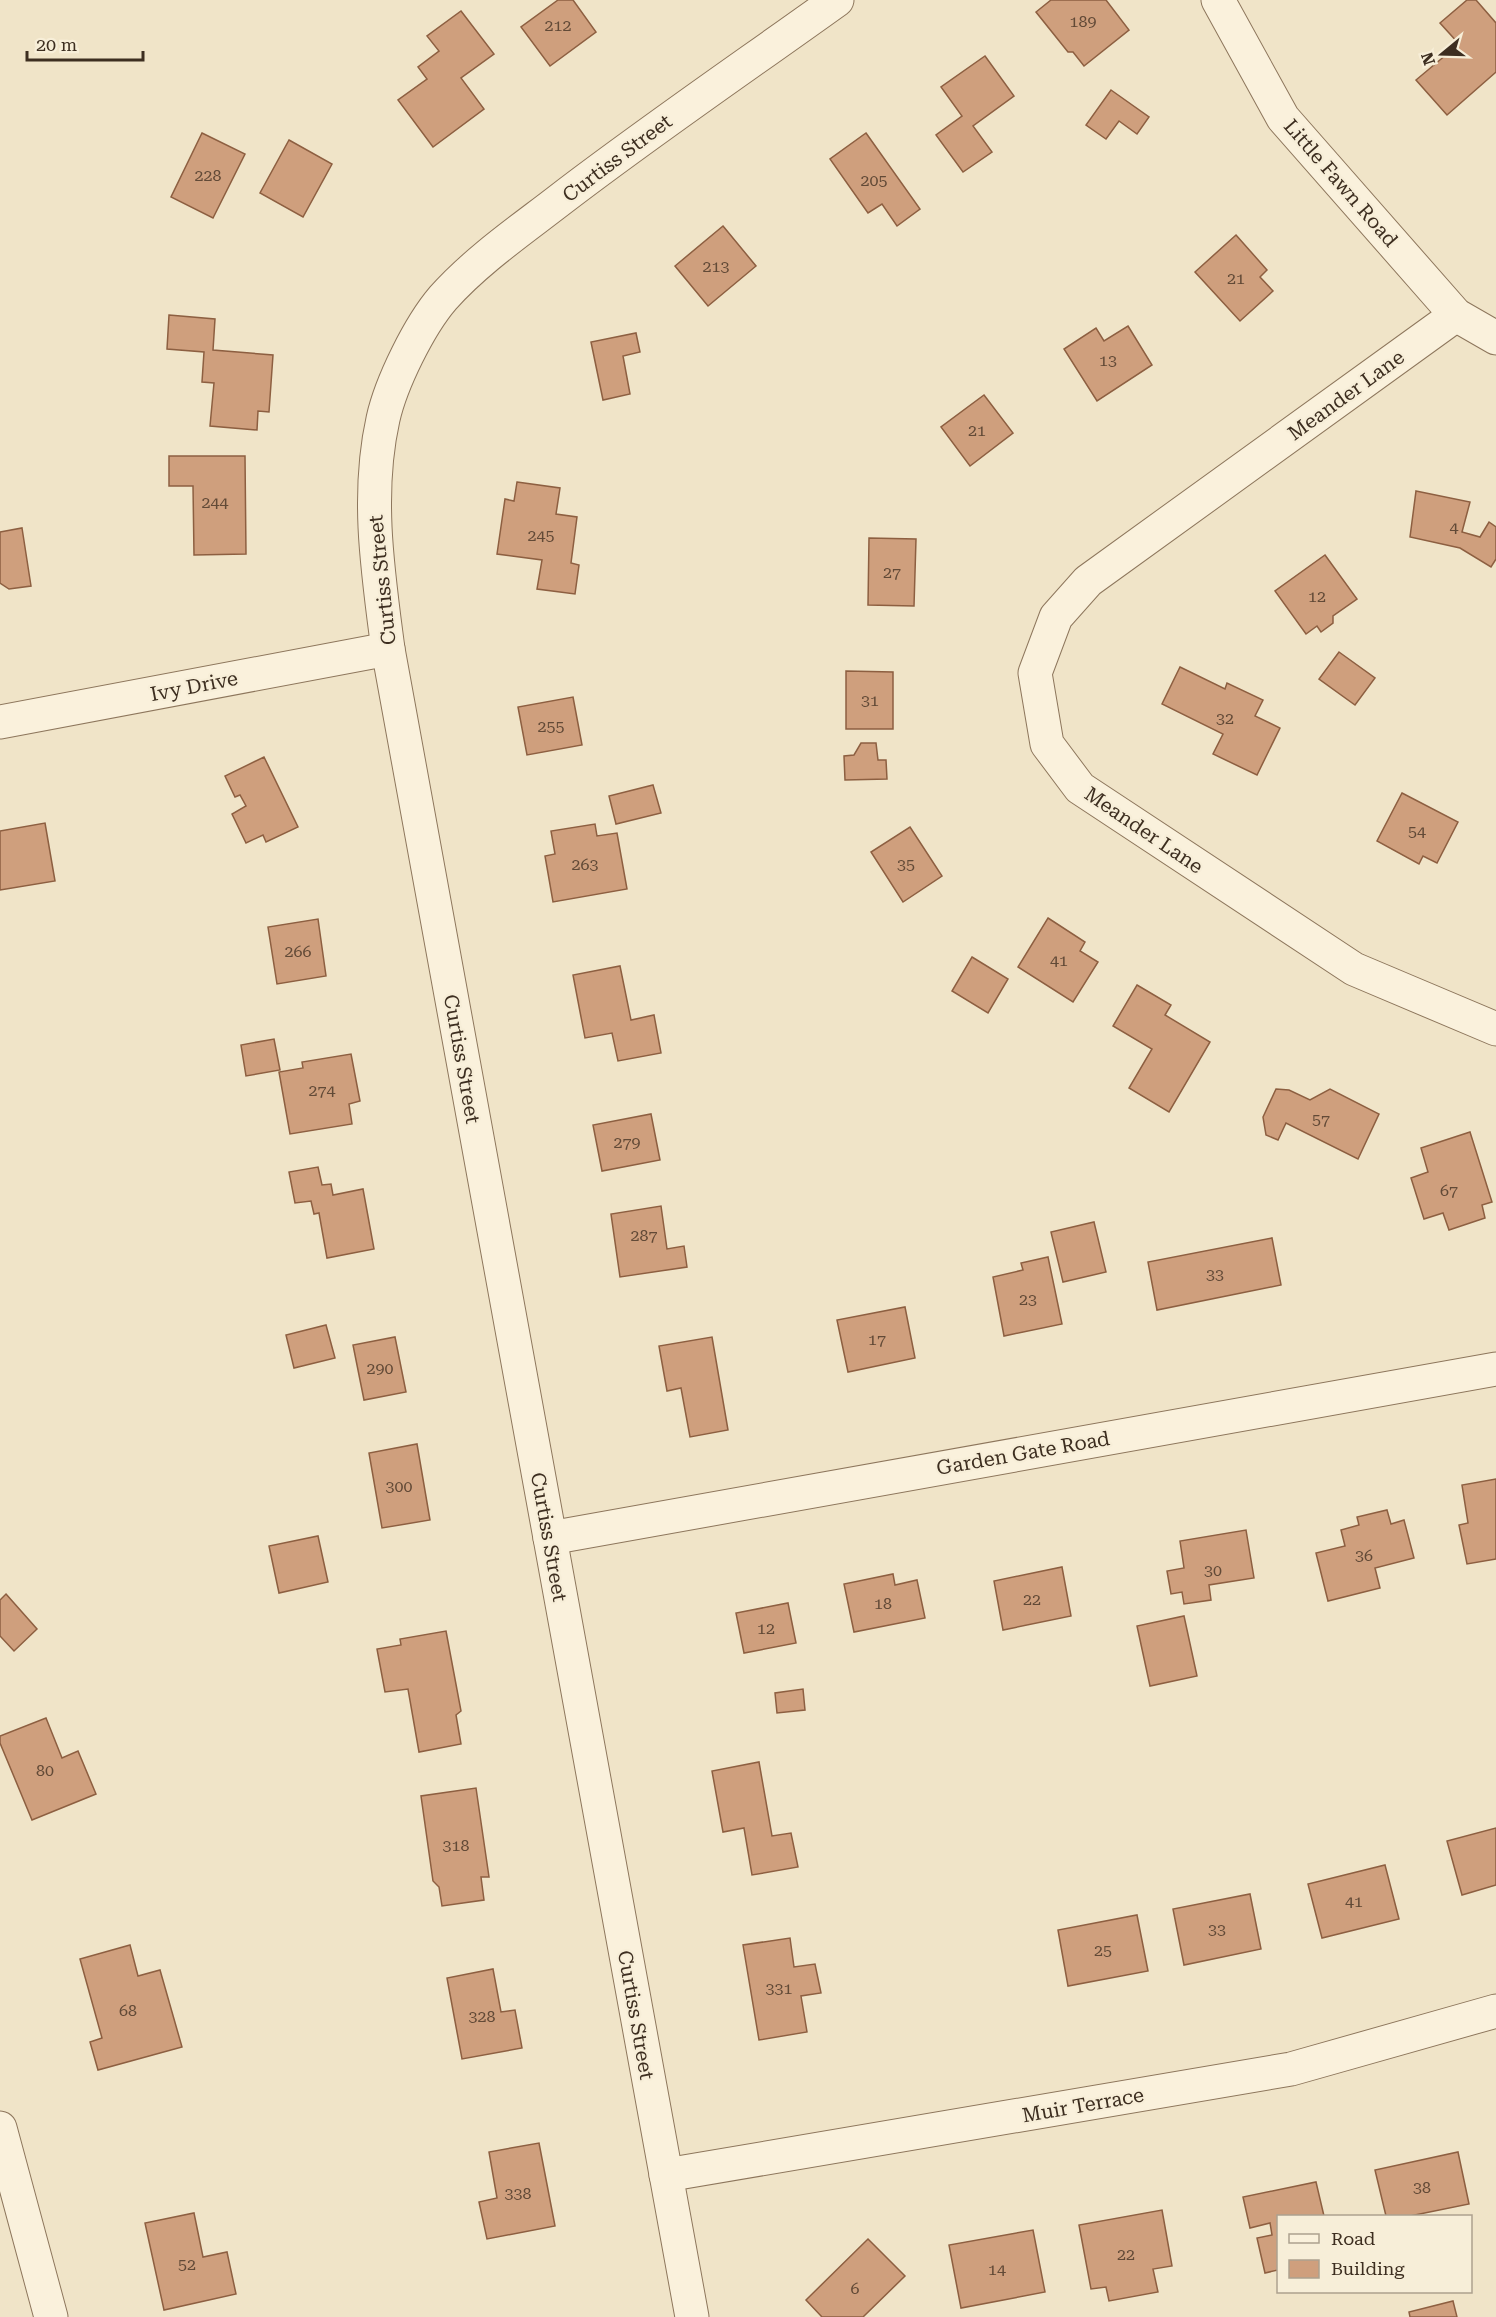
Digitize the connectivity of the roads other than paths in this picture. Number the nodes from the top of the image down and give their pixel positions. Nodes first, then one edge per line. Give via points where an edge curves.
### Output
1 (837, 0) edge
2 (1218, 0) edge
3 (1456, 315) junction
4 (1496, 338) edge
5 (388, 649) junction
6 (0, 722) edge
7 (1496, 1029) edge
8 (1496, 1369) edge
9 (550, 1538) junction
10 (1496, 2011) edge
11 (0, 2128) edge
12 (666, 2175) junction
13 (51, 2317) edge
14 (692, 2317) edge

1 - 5 street, Curtiss Street via 628,147 484,258 443,299 412,346 383,417 373,480 377,564
2 - 3 street, Little Fawn Road via 1283,118
3 - 4 street, Little Fawn Road
3 - 7 street, Meander Lane via 1089,581 1056,617 1035,673 1047,744 1080,788 1354,969
5 - 6 street, Ivy Drive
5 - 9 street, Curtiss Street
8 - 9 street, Garden Gate Road
9 - 12 street, Curtiss Street
10 - 12 street, Muir Terrace via 1291,2069
11 - 13 street
12 - 14 street, Curtiss Street

